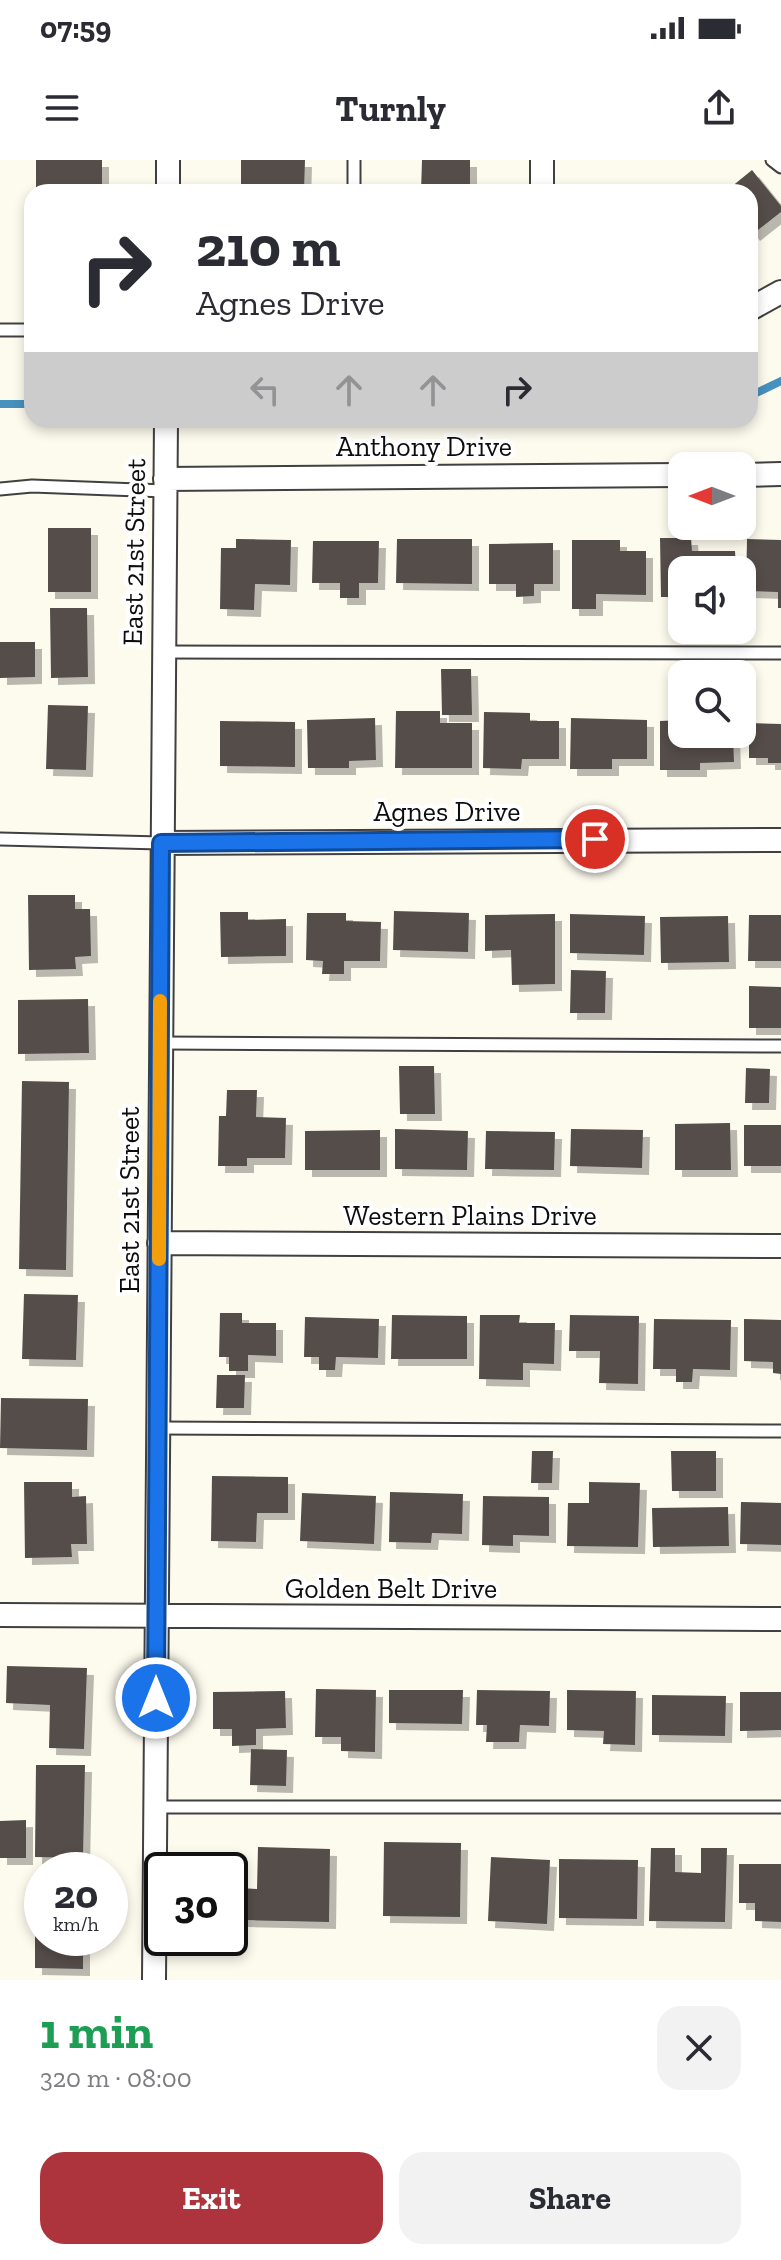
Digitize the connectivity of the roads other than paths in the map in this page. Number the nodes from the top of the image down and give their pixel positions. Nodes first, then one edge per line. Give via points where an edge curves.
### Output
1 (168, 160) edge
2 (354, 160) edge
3 (542, 160) edge
4 (772, 160) edge
5 (781, 167) edge
6 (168, 184) edge
7 (354, 184) edge
8 (542, 184) edge
9 (781, 292) edge
10 (758, 305) edge
11 (0, 330) edge
12 (24, 330) edge
13 (166, 431) edge
14 (781, 474) edge
15 (668, 475) edge
16 (756, 475) edge
17 (165, 485) junction
18 (0, 489) edge
19 (163, 652) junction
20 (781, 653) edge
21 (0, 839) edge
22 (781, 840) edge
23 (161, 843) junction
24 (160, 1043) junction
25 (781, 1046) edge
26 (159, 1243) junction
27 (781, 1246) edge
28 (158, 1428) junction
29 (781, 1431) edge
30 (0, 1615) edge
31 (156, 1617) junction
32 (781, 1619) edge
33 (155, 1807) junction
34 (781, 1807) edge
35 (154, 1980) edge

1 - 6 street
2 - 7 lane
3 - 8 street
4 - 5 lane
9 - 10 street
11 - 12 lane
13 - 17 street, East 21st Street
14 - 16 street
15 - 17 street, Anthony Drive
17 - 18 lane
17 - 19 street, East 21st Street
19 - 20 lane
19 - 23 street, East 21st Street
21 - 23 lane
22 - 23 street, Agnes Drive
23 - 24 street, East 21st Street
24 - 25 lane
24 - 26 street, East 21st Street
26 - 27 street, Western Plains Drive
26 - 28 street, East 21st Street
28 - 29 lane
28 - 31 street, East 21st Street
30 - 31 street, Golden Belt Drive
31 - 32 street, Golden Belt Drive
31 - 33 street, East 21st Street
33 - 34 lane
33 - 35 street, East 21st Street

